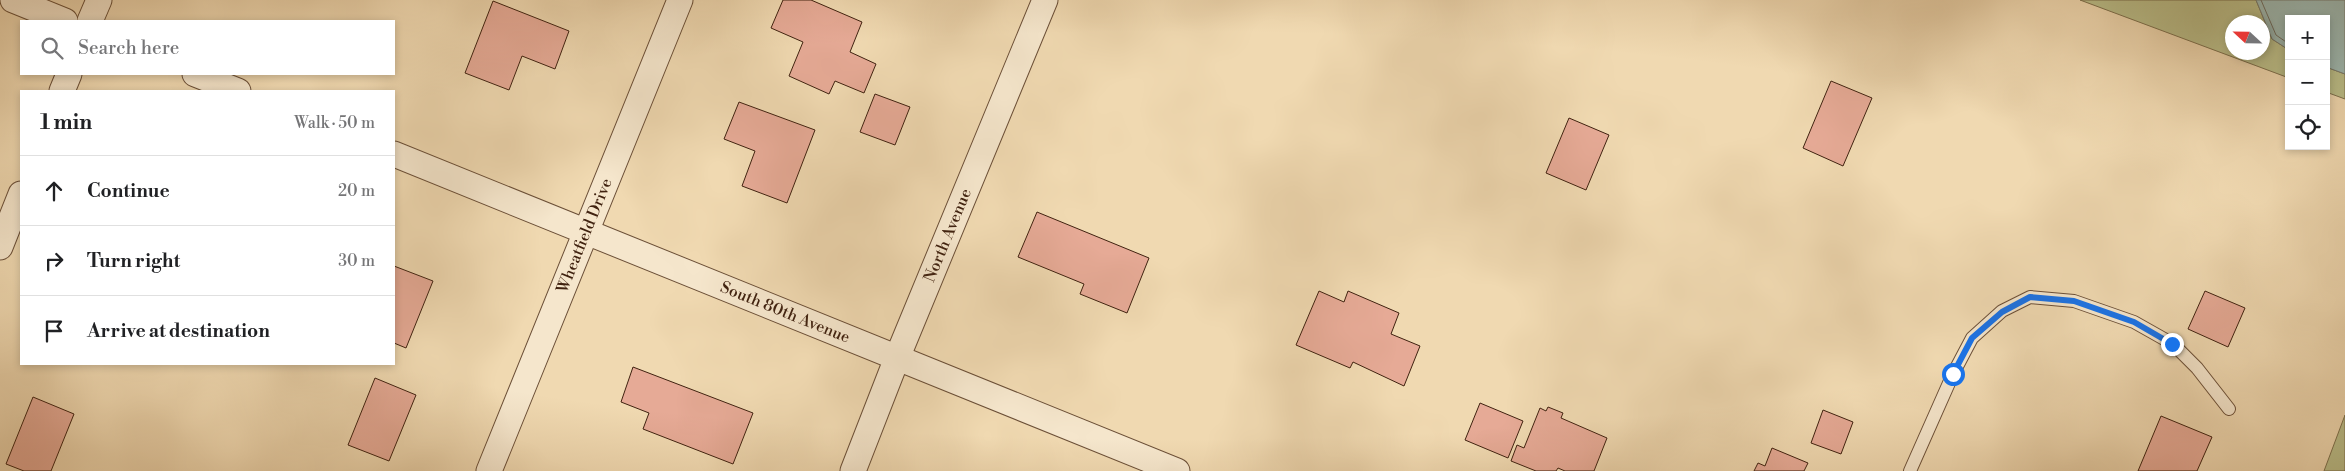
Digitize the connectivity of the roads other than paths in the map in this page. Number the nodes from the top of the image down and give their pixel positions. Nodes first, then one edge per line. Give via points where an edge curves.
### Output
1 (13, 0) edge
2 (99, 0) edge
3 (680, 0) edge
4 (1045, 0) edge
5 (63, 20) edge
6 (90, 20) edge
7 (69, 75) edge
8 (198, 75) edge
9 (62, 90) edge
10 (235, 90) edge
11 (395, 154) edge
12 (20, 197) edge
13 (585, 232) junction
14 (0, 248) edge
15 (897, 358) junction
16 (2229, 409) dead end
17 (489, 471) edge
18 (853, 471) edge
19 (1177, 471) edge
20 (1910, 471) edge

1 - 5 street
2 - 6 street
3 - 13 street, Wheatfield Drive
4 - 15 street, North Avenue
7 - 9 street
8 - 10 street
11 - 13 street, South 80th Avenue
12 - 14 street
13 - 15 street, South 80th Avenue
13 - 17 street, Wheatfield Drive
15 - 18 street, North Avenue
15 - 19 street, South 80th Avenue
16 - 20 lane via 2197,368 2172,344 2134,322 2074,301 2030,297 2002,312 1972,338

